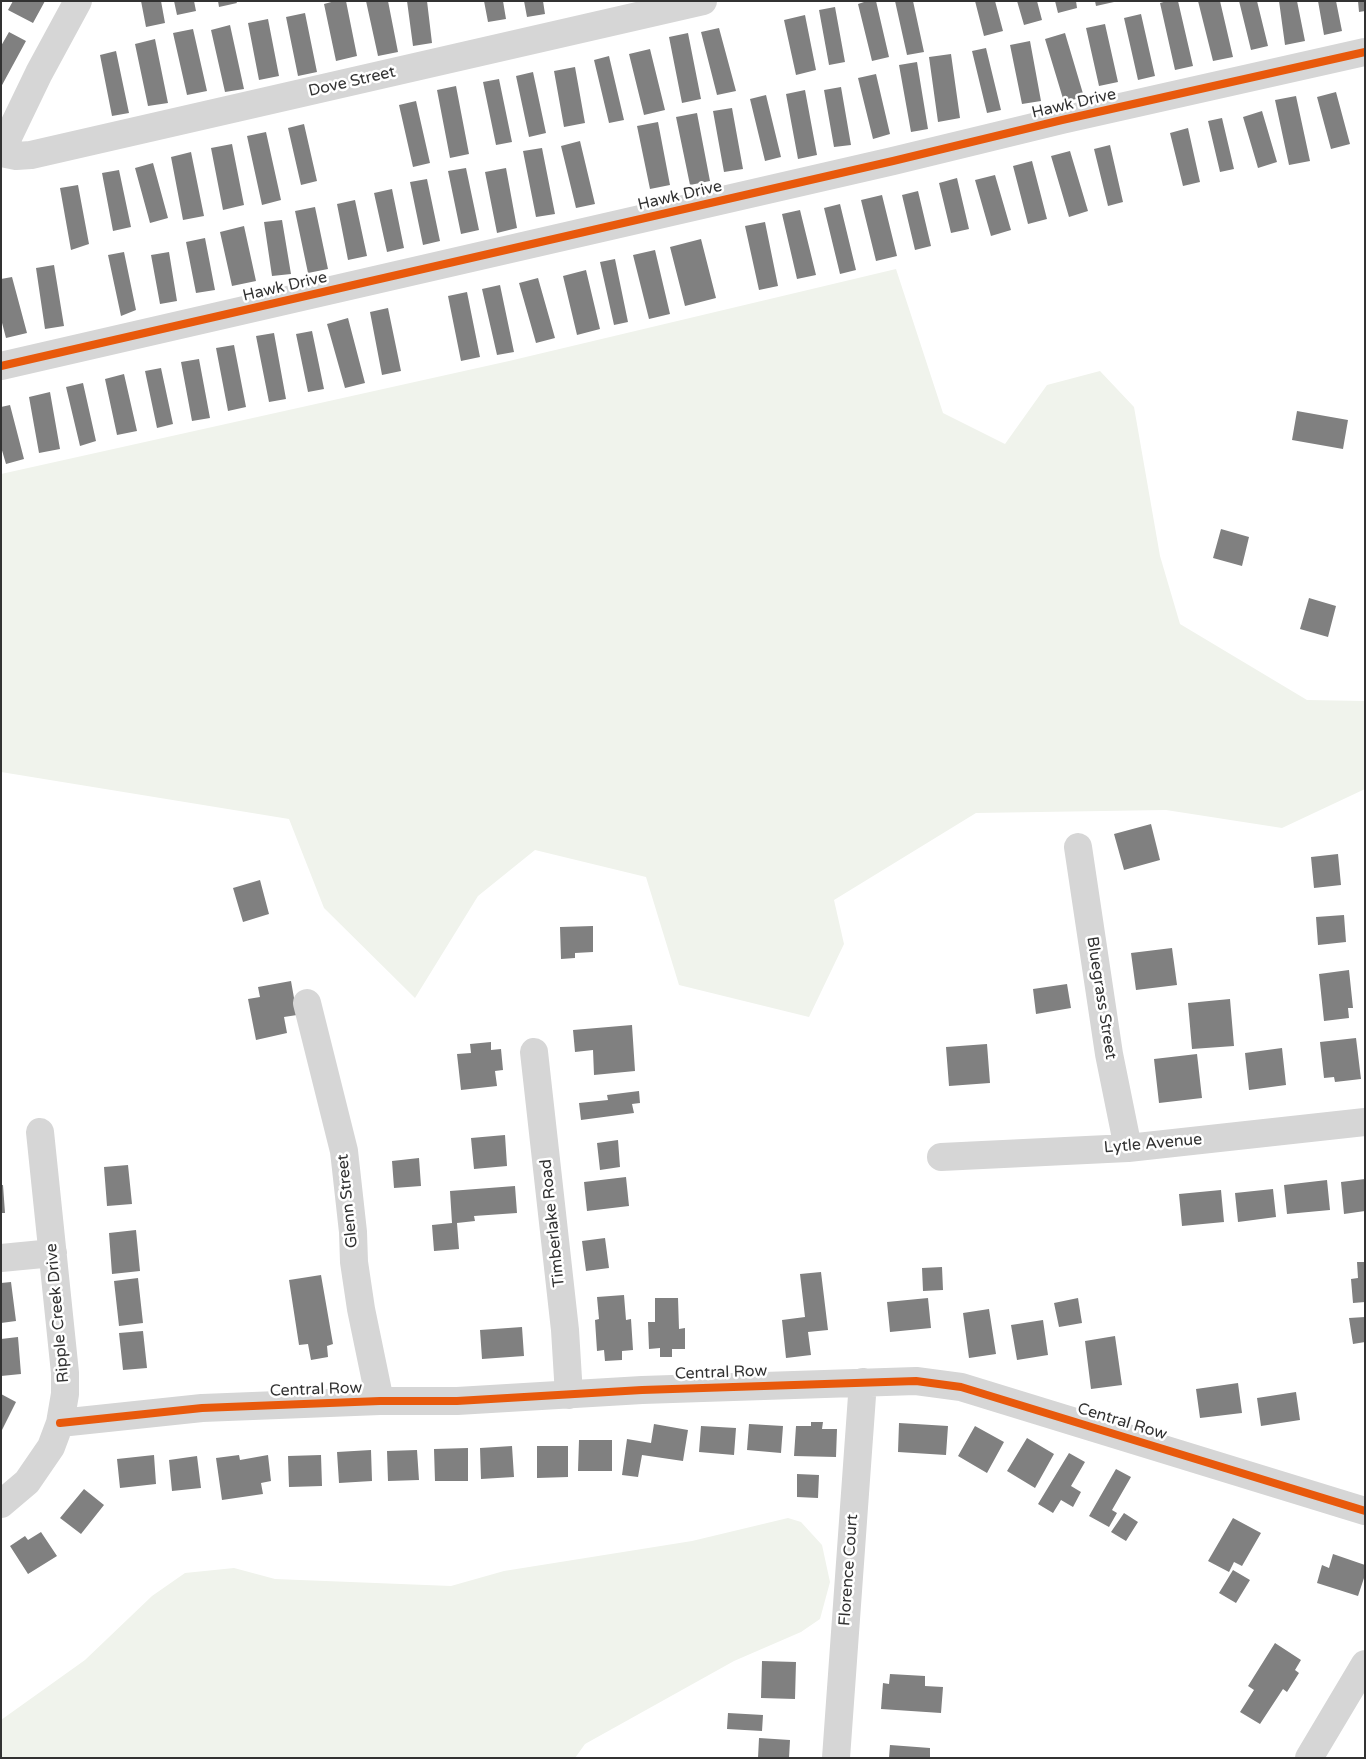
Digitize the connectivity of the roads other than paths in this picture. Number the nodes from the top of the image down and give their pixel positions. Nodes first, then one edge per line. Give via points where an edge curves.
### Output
1 (78, 1) edge
2 (703, 1) edge
3 (1365, 52) edge
4 (1, 153) edge
5 (1, 366) edge
6 (1078, 847) dead end
7 (307, 1003) dead end
8 (534, 1052) dead end
9 (1365, 1122) edge
10 (40, 1132) dead end
11 (1128, 1148) junction
12 (941, 1157) dead end
13 (53, 1253) junction
14 (1, 1258) edge
15 (863, 1382) junction
16 (569, 1395) junction
17 (380, 1401) junction
18 (60, 1423) junction
19 (1, 1504) edge
20 (1365, 1511) edge
21 (1365, 1664) edge
22 (836, 1758) edge
23 (1309, 1758) edge

1 - 4 street
2 - 4 street, Dove Street via 31,155
3 - 5 street, Hawk Drive
6 - 11 street, Bluegrass Street via 1109,1054
7 - 17 street, Glenn Street via 344,1151 355,1271
8 - 16 street, Timberlake Road via 565,1330
9 - 11 street, Lytle Avenue
10 - 13 street, Ripple Creek Drive
11 - 12 street, Lytle Avenue
13 - 14 street
13 - 18 street, Ripple Creek Drive via 65,1373
15 - 16 street, Central Row
15 - 20 street, Central Row via 916,1381 961,1387
15 - 22 street, Florence Court
16 - 17 street, Central Row
17 - 18 street, Central Row via 202,1408
18 - 19 street, Ripple Creek Drive via 51,1447 27,1482
21 - 23 street

